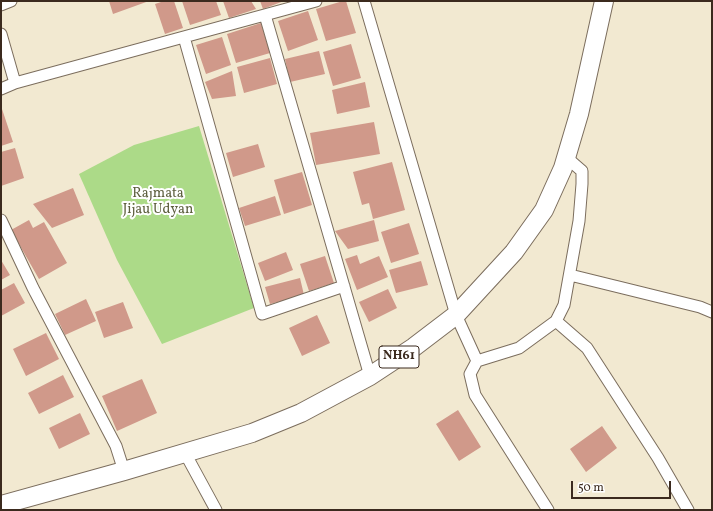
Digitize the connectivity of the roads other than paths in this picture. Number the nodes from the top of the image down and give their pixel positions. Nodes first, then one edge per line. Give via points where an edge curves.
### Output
1 (11, 1) edge
2 (316, 1) edge
3 (364, 1) edge
4 (604, 1) edge
5 (1, 5) edge
6 (265, 15) junction
7 (1, 34) edge
8 (184, 37) junction
9 (15, 84) junction
10 (1, 89) edge
11 (567, 158) junction
12 (1, 220) edge
13 (570, 275) junction
14 (344, 286) junction
15 (712, 312) edge
16 (456, 315) junction
17 (556, 321) junction
18 (477, 361) junction
19 (370, 376) junction
20 (185, 453) junction
21 (124, 471) junction
22 (1, 505) edge
23 (216, 510) edge
24 (548, 510) edge
25 (688, 510) edge

1 - 5 street
2 - 6 street
3 - 16 street
4 - 11 highway, NH61
6 - 8 street
6 - 14 street
7 - 9 street
8 - 9 street
8 - 14 street via 262,314
9 - 10 street
11 - 13 street via 582,171 579,221
11 - 16 highway, NH61 via 544,210 514,252
12 - 21 street via 33,288 116,446
13 - 15 street via 700,306
13 - 17 street via 564,305
14 - 19 street
16 - 18 street
16 - 19 highway, NH61
17 - 18 street via 519,348
17 - 25 street via 587,348 658,458
18 - 24 street via 470,374 475,395
19 - 20 highway, NH61 via 300,413 252,433
20 - 21 highway, NH61
20 - 23 street
21 - 22 highway, NH61

